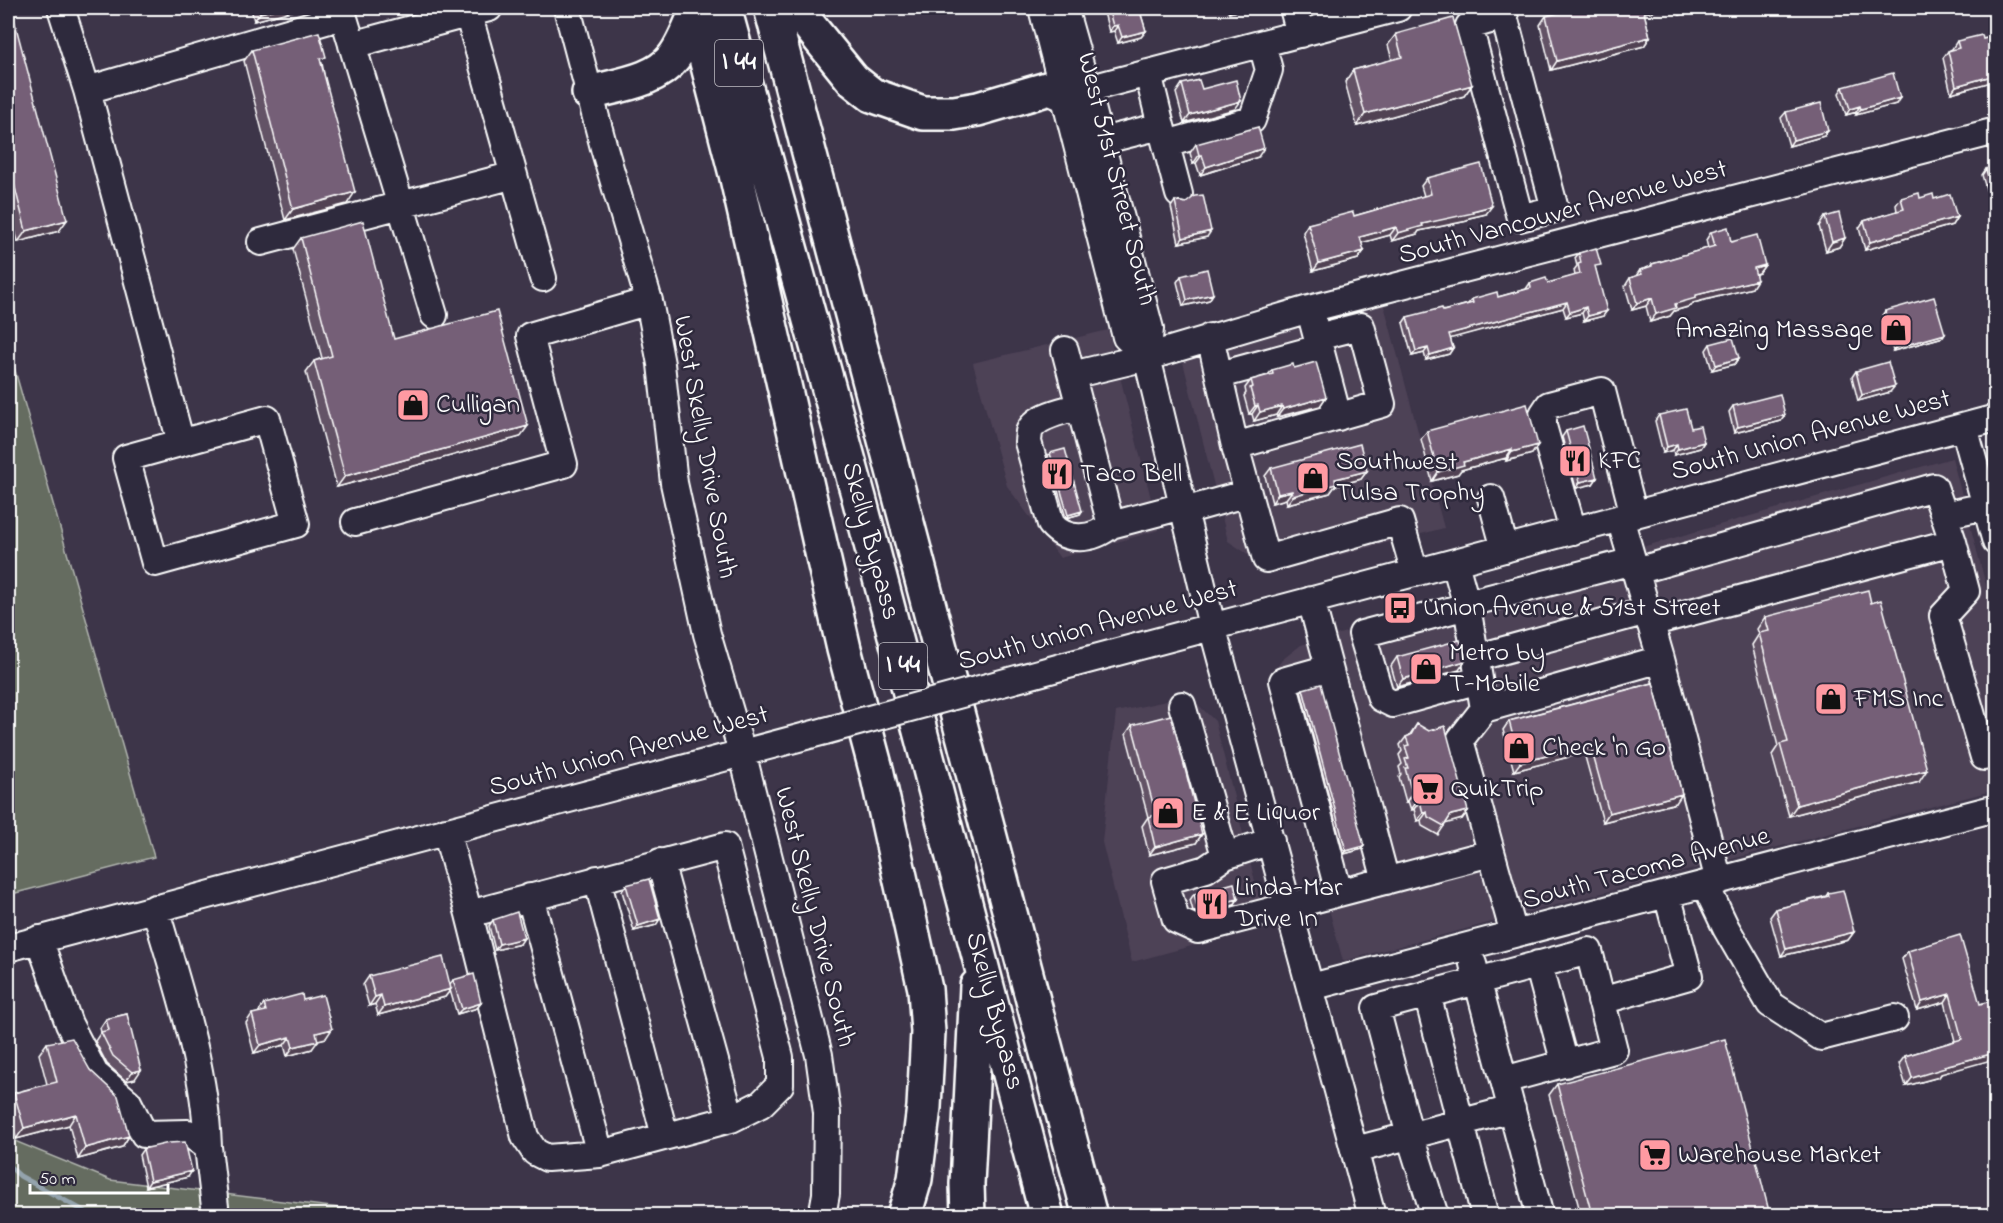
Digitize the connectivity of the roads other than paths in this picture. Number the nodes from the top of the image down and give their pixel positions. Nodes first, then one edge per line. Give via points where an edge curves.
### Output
1 (61, 8) edge
2 (567, 8) edge
3 (771, 8) edge
4 (803, 8) edge
5 (1042, 8) edge
6 (1064, 8) edge
7 (1293, 8) edge
8 (1398, 8) edge
9 (478, 10) edge
10 (704, 10) edge
11 (342, 12) edge
12 (1486, 14) edge
13 (1300, 34) junction
14 (1263, 44) junction
15 (352, 45) junction
16 (1148, 74) junction
17 (87, 90) junction
18 (1076, 92) junction
19 (589, 93) junction
20 (1995, 131) edge
21 (1164, 135) junction
22 (1101, 141) junction
23 (514, 175) junction
24 (1179, 194) dead end
25 (400, 205) junction
26 (261, 242) dead end
27 (543, 278) dead end
28 (649, 301) junction
29 (1309, 309) junction
30 (434, 315) dead end
31 (1210, 337) junction
32 (1318, 343) junction
33 (1065, 350) dead end
34 (1147, 357) junction
35 (1072, 375) junction
36 (1220, 375) junction
37 (1080, 406) junction
38 (1338, 417) junction
39 (1995, 418) edge
40 (1964, 427) junction
41 (181, 443) junction
42 (1235, 446) junction
43 (1248, 493) junction
44 (1491, 498) dead end
45 (1986, 506) junction
46 (1184, 508) junction
47 (1944, 515) junction
48 (1627, 517) junction
49 (355, 522) dead end
50 (1111, 525) junction
51 (1573, 531) junction
52 (1953, 542) junction
53 (1995, 542) edge
54 (1505, 549) junction
55 (1455, 563) junction
56 (1634, 566) junction
57 (1415, 573) junction
58 (1311, 600) junction
59 (1466, 605) junction
60 (1649, 617) junction
61 (1212, 626) junction
62 (1660, 659) junction
63 (1329, 668) junction
64 (1477, 669) junction
65 (1182, 705) dead end
66 (1484, 709) junction
67 (742, 752) junction
68 (1995, 754) edge
69 (1995, 808) edge
70 (446, 831) junction
71 (1271, 841) junction
72 (1491, 853) junction
73 (1225, 856) junction
74 (660, 862) junction
75 (597, 879) junction
76 (1386, 880) junction
77 (1712, 882) junction
78 (1339, 893) junction
79 (1667, 894) junction
80 (531, 897) junction
81 (1289, 906) junction
82 (155, 908) junction
83 (469, 914) junction
84 (1514, 934) junction
85 (39, 939) junction
86 (1468, 946) junction
87 (8, 948) edge
88 (979, 954) junction
89 (1538, 964) junction
90 (1478, 981) junction
91 (1311, 987) junction
92 (1427, 994) junction
93 (1601, 1001) junction
94 (1895, 1018) dead end
95 (1565, 1064) junction
96 (1504, 1080) junction
97 (1512, 1109) junction
98 (731, 1119) junction
99 (1460, 1122) junction
100 (665, 1136) junction
101 (1410, 1136) junction
102 (208, 1147) junction
103 (1355, 1150) junction
104 (600, 1154) junction
105 (214, 1215) edge
106 (822, 1215) edge
107 (904, 1215) edge
108 (968, 1215) edge
109 (1047, 1215) edge
110 (1090, 1215) edge
111 (1372, 1215) edge
112 (1435, 1215) edge
113 (1485, 1215) edge
114 (1540, 1215) edge

1 - 17 street
2 - 19 street, West Skelly Drive South
3 - 110 highway, Skelly Bypass / I 44
4 - 18 highway via 807,23 853,80 872,95 923,113 978,109 1050,88
5 - 18 street, West 51st Street South
6 - 18 street, West 51st Street South
7 - 13 street
8 - 13 street
9 - 15 street
9 - 23 street
10 - 19 highway via 665,67 650,76
10 - 88 highway, Skelly Bypass / I 44 via 859,498
10 - 107 highway via 736,174 844,649 878,773 925,989 928,1032 924,1107 915,1179
11 - 15 street
11 - 17 street
12 - 12 street via 1469,26 1520,218 1556,209 1504,16
13 - 14 street
14 - 16 street
14 - 21 street via 1269,70 1252,120
15 - 25 street
16 - 18 street
16 - 21 street
17 - 41 street
18 - 22 street, West 51st Street South
18 - 34 street, West 51st Street South via 1126,337
19 - 28 street, West Skelly Drive South
20 - 29 street, South Vancouver Avenue West
21 - 22 street
21 - 24 street
22 - 34 street, West 51st Street South via 1150,329
23 - 25 street
23 - 27 street
25 - 26 street
25 - 30 street
28 - 49 street via 530,336 564,464
28 - 67 street, West Skelly Drive South via 662,364 674,483 707,633
29 - 31 street, South Vancouver Avenue West
29 - 32 street
31 - 34 street, South Vancouver Avenue West
31 - 36 street
32 - 36 street
32 - 38 street
32 - 38 street via 1361,326 1382,405
33 - 35 street
34 - 35 street, South Vancouver Avenue West
34 - 46 street, West 51st Street South
35 - 37 street
36 - 42 street
37 - 50 street
37 - 50 street via 1035,424 1028,442 1051,524 1058,533 1079,538
38 - 42 street
39 - 40 street, South Union Avenue West
40 - 45 street
40 - 48 street, South Union Avenue West
41 - 41 street via 267,419 296,524 155,563 126,458
42 - 43 street
43 - 46 street
43 - 57 street via 1266,559 1400,521
44 - 54 street
45 - 47 street
45 - 53 street
46 - 50 street
46 - 61 street, West 51st Street South
47 - 52 street
47 - 56 street via 1934,487
48 - 51 street, South Union Avenue West
48 - 51 street via 1602,391 1549,405 1543,414
48 - 56 street
51 - 54 street, South Union Avenue West
52 - 60 street
52 - 68 street via 1966,591 1943,616 1984,757
54 - 55 street, South Union Avenue West
55 - 57 street, South Union Avenue West
55 - 59 street
56 - 59 street
56 - 60 street
57 - 58 street, South Union Avenue West
58 - 61 street, South Union Avenue West
58 - 63 street
59 - 64 street
59 - 64 street via 1362,634 1381,698 1393,704
60 - 62 street
60 - 64 street
61 - 67 street, South Union Avenue West, bridge
61 - 71 street, West 51st Street South
62 - 66 street
62 - 77 street
63 - 76 street
63 - 78 street via 1283,681
64 - 66 street
65 - 73 street
66 - 72 street via 1460,740
67 - 70 street, South Union Avenue West
67 - 106 street, West Skelly Drive South via 819,1054 827,1113
69 - 77 street, South Tacoma Avenue
70 - 82 street, South Union Avenue West
70 - 83 street
71 - 73 street
71 - 81 street, West 51st Street South
72 - 76 street
72 - 84 street
73 - 81 street via 1206,869 1165,881 1176,920 1198,930
74 - 75 street
74 - 98 street
74 - 98 street via 725,846 780,1057 780,1085 761,1104
75 - 80 street
75 - 100 street
76 - 78 street
77 - 79 street, South Tacoma Avenue
77 - 94 street via 1726,928 1770,1004 1821,1037
78 - 81 street
79 - 84 street, South Tacoma Avenue
79 - 93 street via 1689,976
80 - 83 street
80 - 104 street
81 - 91 street, West 51st Street South
82 - 85 street, South Union Avenue West
82 - 102 street via 199,1062
83 - 104 street via 525,1137 535,1152 547,1158
84 - 86 street, South Tacoma Avenue
85 - 87 street, South Union Avenue West
85 - 102 street via 69,1024 95,1074 128,1102 144,1134 188,1133
86 - 90 street
86 - 91 street, South Tacoma Avenue
88 - 108 highway
88 - 109 highway, Skelly Bypass / I 44
89 - 90 street
89 - 93 street via 1589,951
89 - 95 street
90 - 92 street
90 - 96 street
91 - 103 street, West 51st Street South
92 - 99 street
92 - 101 street via 1376,1008
93 - 95 street via 1614,1050
95 - 96 street
96 - 97 street
97 - 99 street
97 - 114 street
98 - 100 street
99 - 101 street
99 - 113 street
100 - 104 street
101 - 103 street
101 - 112 street
102 - 105 street
103 - 111 street, West 51st Street South

